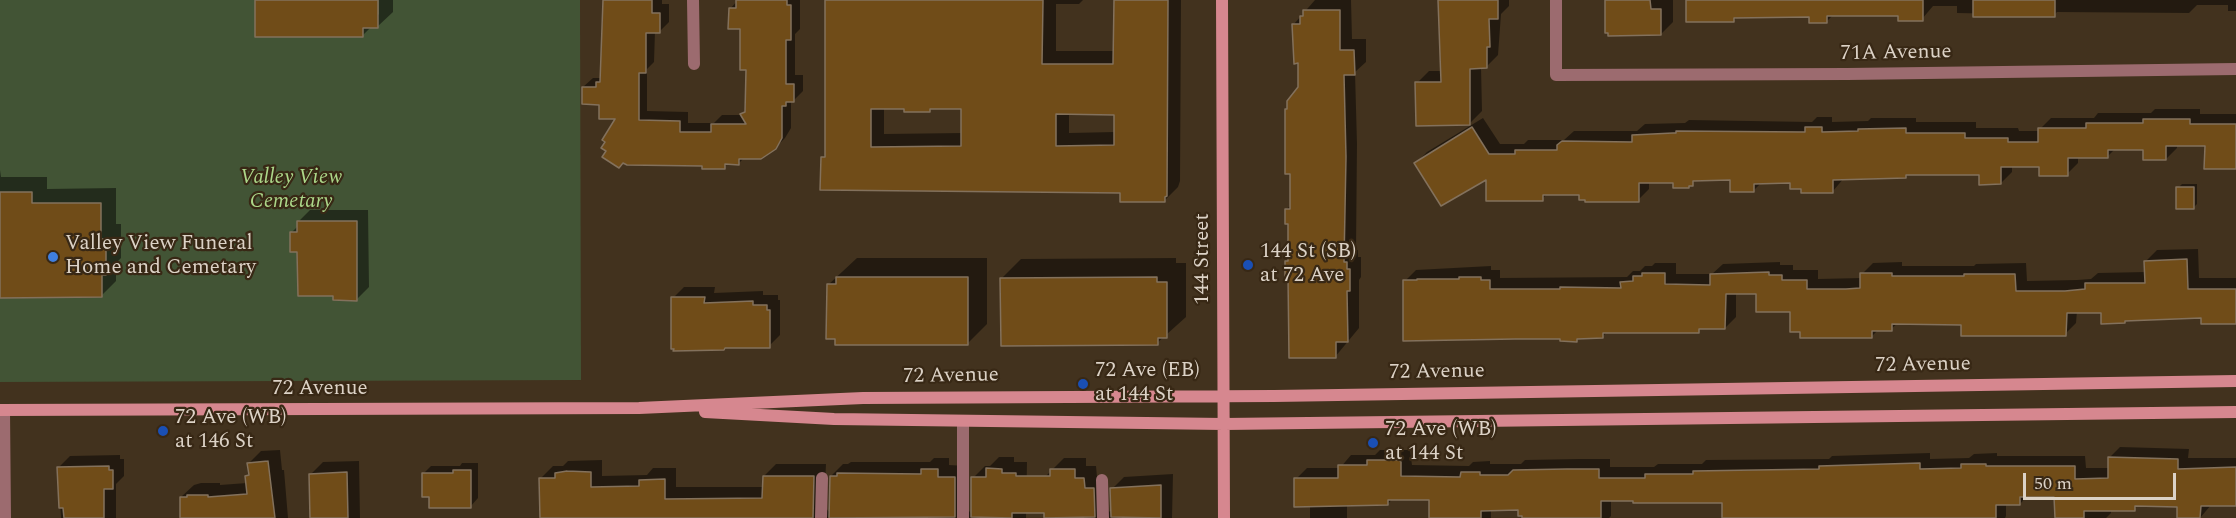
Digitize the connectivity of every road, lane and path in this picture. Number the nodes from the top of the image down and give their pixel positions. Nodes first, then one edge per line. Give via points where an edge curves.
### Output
1 (693, 0) edge
2 (1222, 0) edge
3 (1556, 0) edge
4 (694, 64) dead end
5 (2236, 69) edge
6 (2236, 381) edge
7 (1224, 396) junction
8 (639, 408) junction
9 (2, 410) edge
10 (2236, 412) edge
11 (963, 421) junction
12 (1224, 424) junction
13 (822, 477) dead end
14 (1102, 480) dead end
15 (5, 518) edge
16 (821, 518) edge
17 (963, 518) edge
18 (1103, 518) edge
19 (1224, 518) edge

1 - 4 street
2 - 7 main road, 144 Street
3 - 5 street, 71A Avenue via 1556,75
6 - 7 main road, 72 Avenue
7 - 8 main road, 72 Avenue via 863,398
7 - 12 main road, 144 Street
8 - 9 main road, 72 Avenue
8 - 11 main road, 72 Avenue via 834,419
9 - 15 street
10 - 12 main road, 72 Avenue
11 - 12 main road, 72 Avenue
11 - 17 street
12 - 19 main road, 144 Street
13 - 16 street
14 - 18 street

